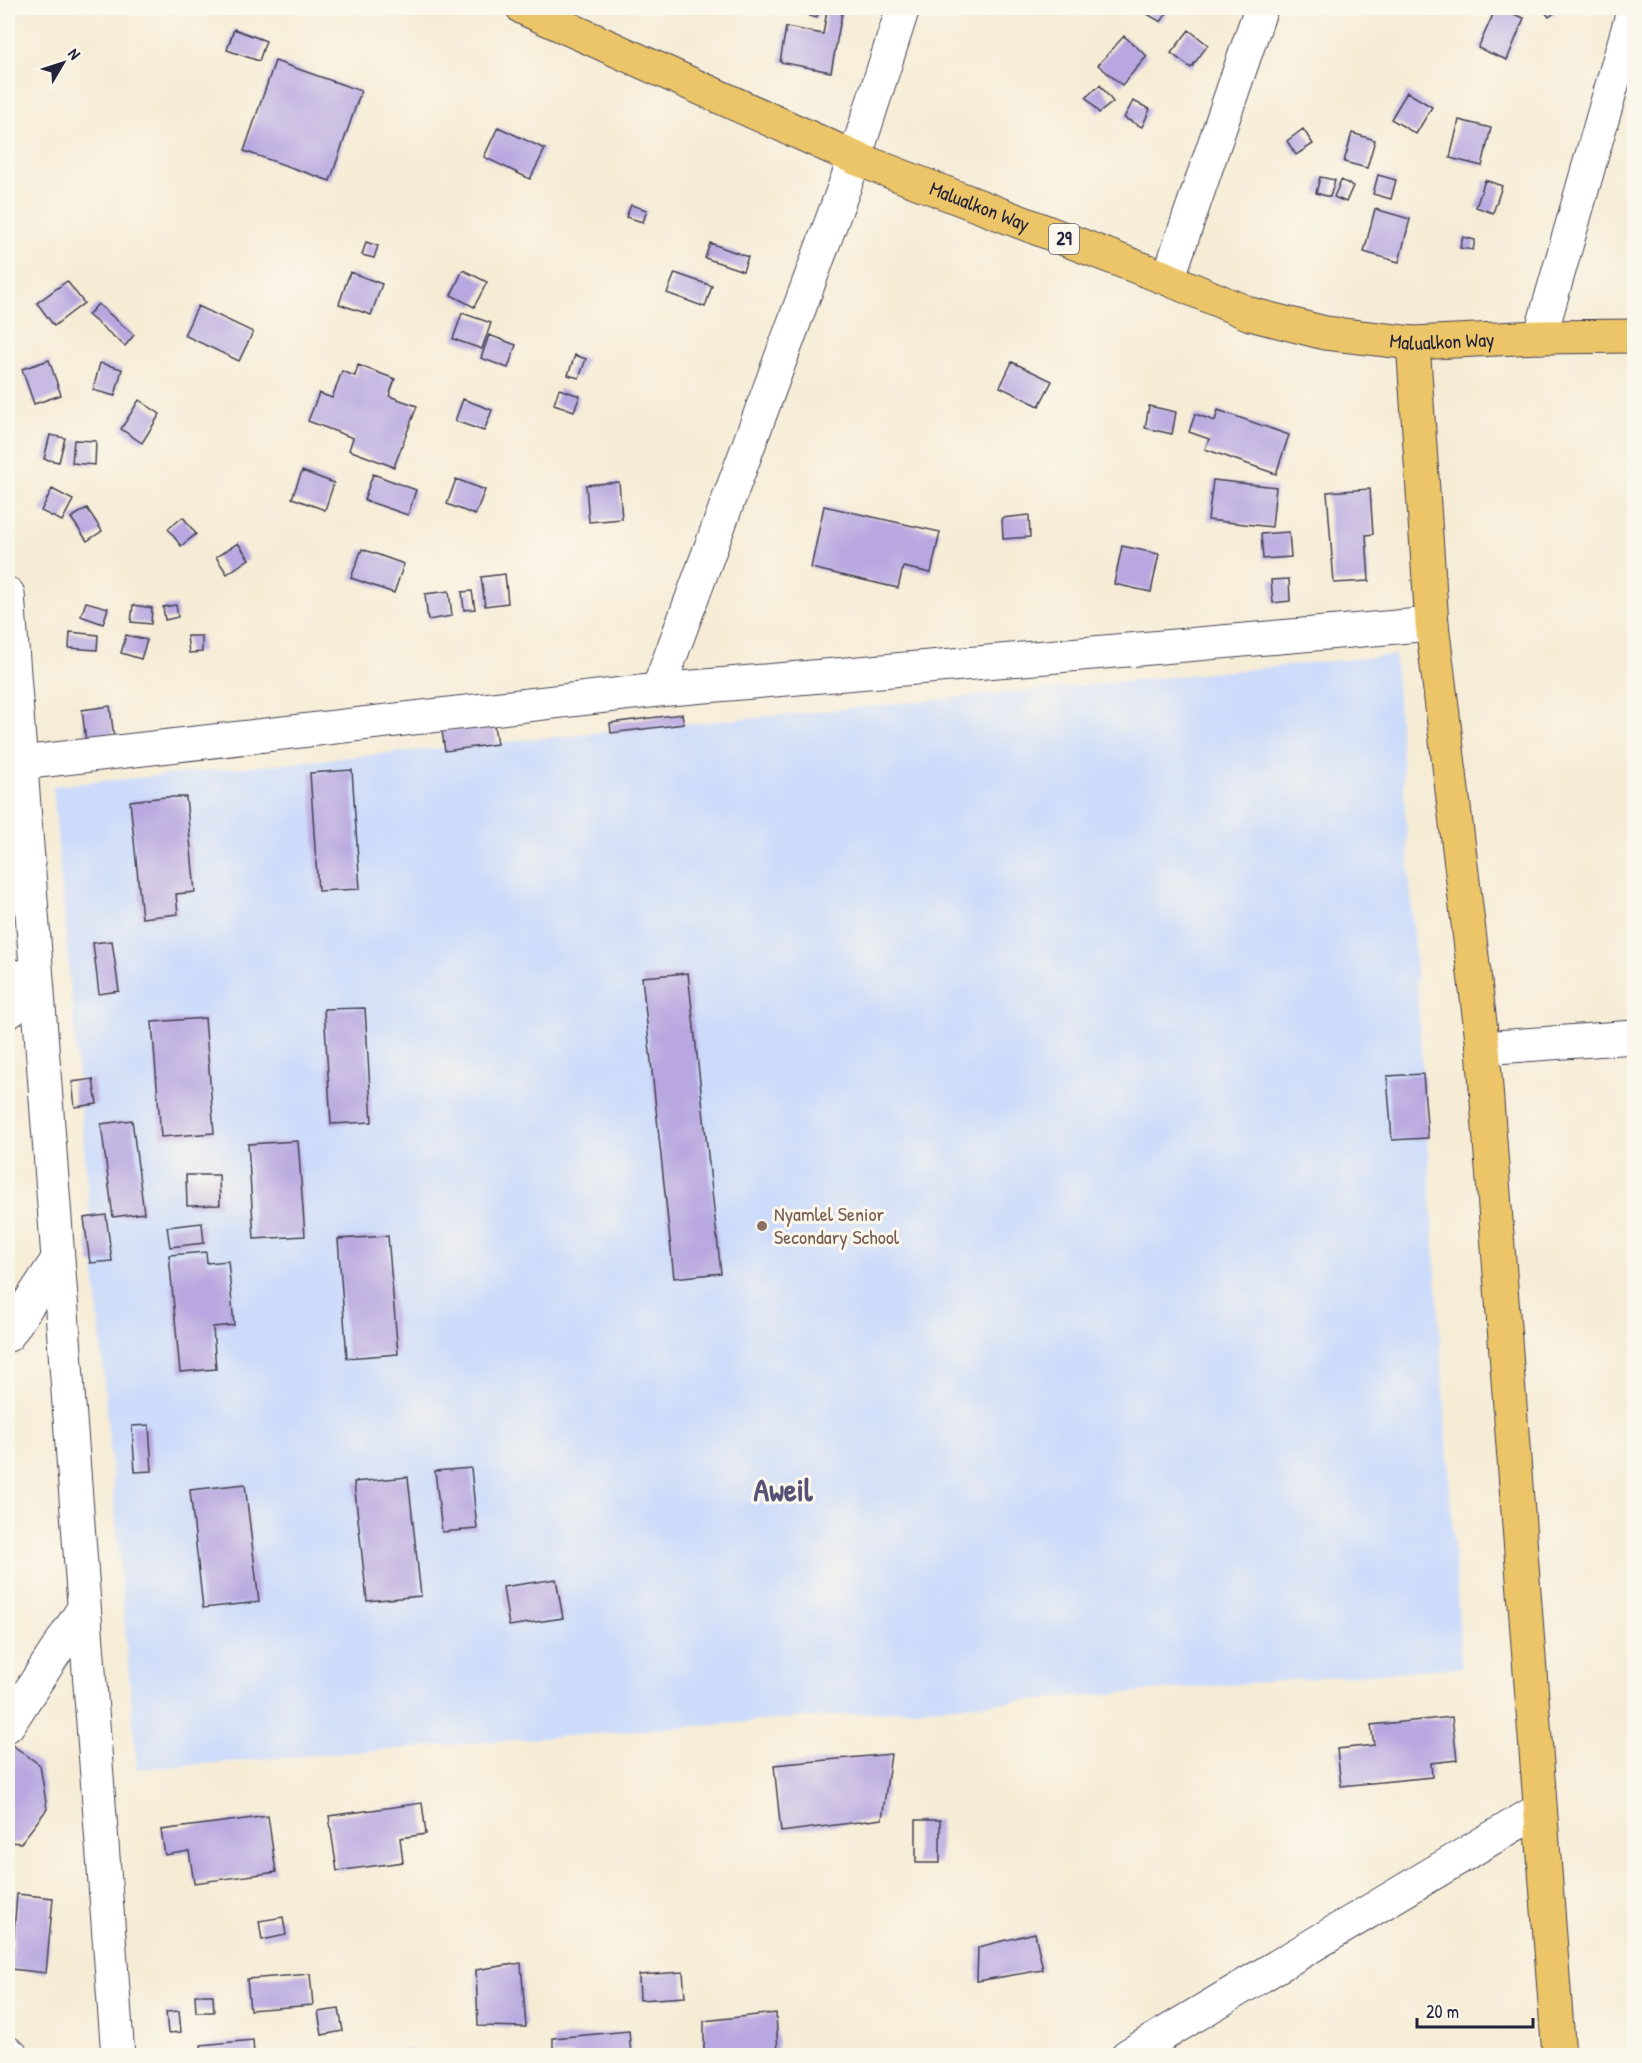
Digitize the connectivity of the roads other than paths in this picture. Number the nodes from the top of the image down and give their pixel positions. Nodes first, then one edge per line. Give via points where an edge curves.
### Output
1 (523, 8) edge
2 (903, 8) edge
3 (1261, 8) edge
4 (1635, 8) edge
5 (855, 158) junction
6 (1168, 279) junction
7 (1635, 336) edge
8 (1540, 337) junction
9 (1413, 343) junction
10 (8, 594) edge
11 (1432, 624) junction
12 (11, 673) edge
13 (658, 690) junction
14 (21, 763) junction
15 (8, 974) edge
16 (38, 991) junction
17 (8, 1012) edge
18 (1635, 1037) edge
19 (1483, 1048) junction
20 (58, 1259) junction
21 (8, 1335) edge
22 (84, 1608) junction
23 (8, 1725) edge
24 (1539, 1810) junction
25 (8, 2053) edge
26 (12, 2055) edge
27 (118, 2055) edge
28 (1126, 2055) edge
29 (1559, 2055) edge

1 - 5 main road, Malualkon Way / 29
2 - 5 street
3 - 6 street
4 - 8 street
5 - 6 main road, Malualkon Way / 29
5 - 13 street
6 - 9 main road, Malualkon Way / 29 via 1250,314 1325,333
7 - 8 main road, Malualkon Way / 29
8 - 9 main road, Malualkon Way / 29
9 - 11 main road
10 - 12 street
11 - 13 street
11 - 19 main road
12 - 14 street
13 - 14 street
14 - 16 street
15 - 16 street
16 - 17 street
16 - 20 street
18 - 19 street
19 - 24 main road
20 - 21 street
20 - 22 street
22 - 23 street
22 - 27 street
24 - 28 street
24 - 29 main road
25 - 26 street

